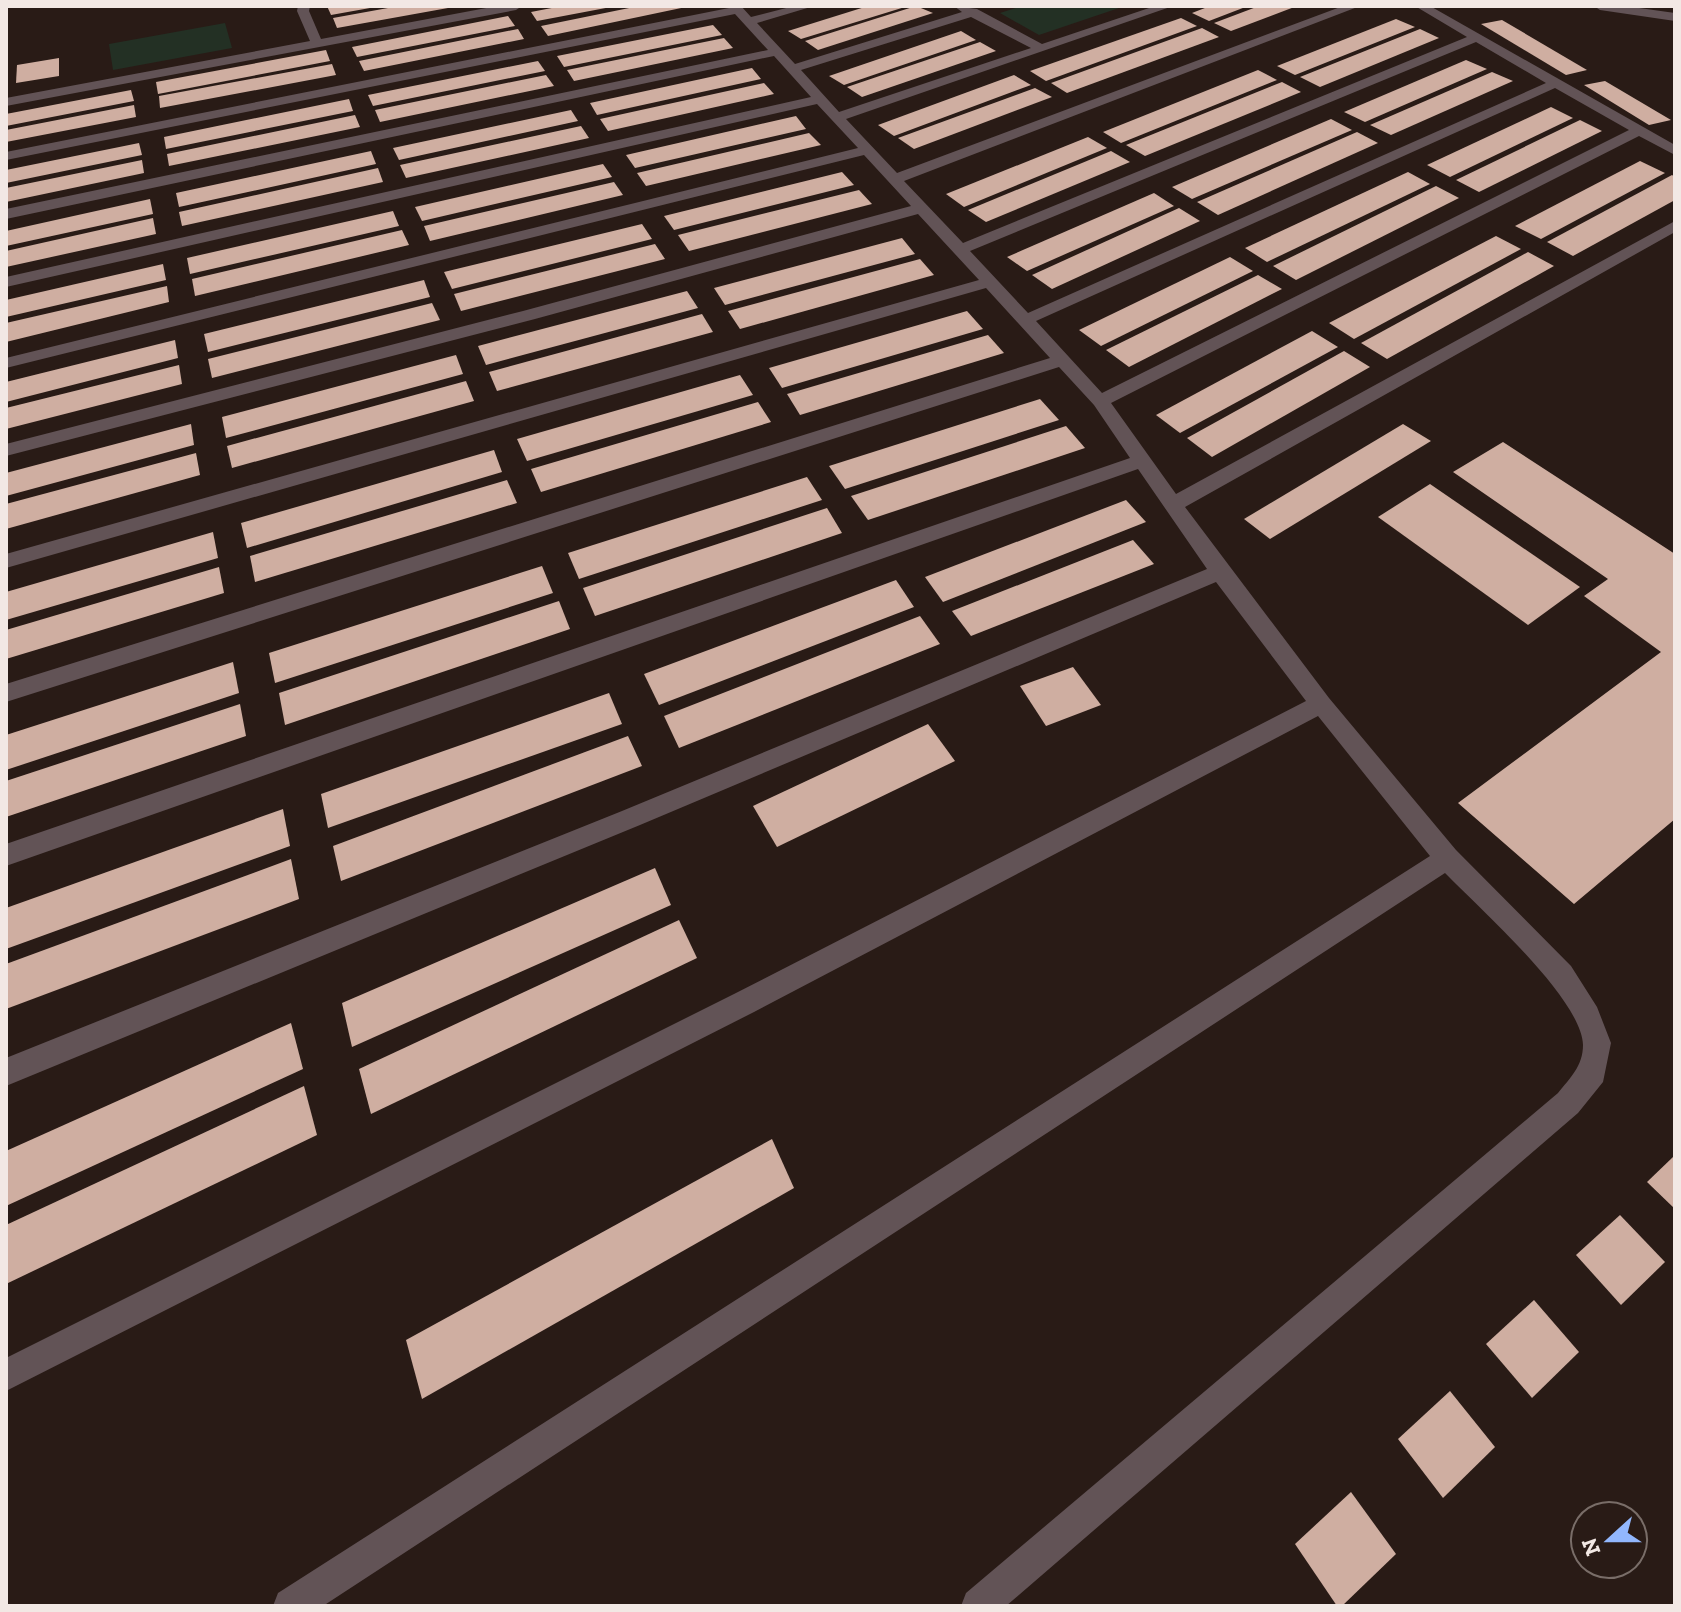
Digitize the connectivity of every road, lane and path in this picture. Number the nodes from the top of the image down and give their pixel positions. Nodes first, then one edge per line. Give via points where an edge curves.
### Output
1 (304, 6) edge
2 (516, 6) edge
3 (808, 6) edge
4 (960, 6) edge
5 (1167, 6) edge
6 (1354, 6) edge
7 (1421, 6) edge
8 (1600, 6) edge
9 (736, 8) edge
10 (973, 12) junction
11 (1675, 17) edge
12 (748, 22) junction
13 (1478, 37) junction
14 (317, 43) junction
15 (1043, 49) junction
16 (776, 52) junction
17 (792, 69) junction
18 (1558, 82) junction
19 (820, 99) junction
20 (6, 102) edge
21 (837, 117) junction
22 (1640, 130) junction
23 (868, 150) junction
24 (1675, 151) edge
25 (6, 156) edge
26 (895, 179) junction
27 (922, 208) junction
28 (6, 214) edge
29 (1675, 226) edge
30 (960, 250) junction
31 (6, 282) edge
32 (990, 282) junction
33 (1025, 320) junction
34 (1062, 360) junction
35 (6, 363) edge
36 (1100, 401) junction
37 (6, 450) edge
38 (1142, 461) junction
39 (1172, 505) junction
40 (6, 561) edge
41 (1220, 572) junction
42 (6, 693) edge
43 (1321, 704) junction
44 (6, 855) edge
45 (1447, 858) junction
46 (6, 1072) edge
47 (6, 1375) edge
48 (291, 1606) edge
49 (979, 1606) edge

1 - 14 street
2 - 14 street
3 - 12 street
4 - 10 street
5 - 15 street
6 - 26 street
7 - 13 street
8 - 11 street
9 - 12 street
9 - 25 street
10 - 15 street
10 - 17 street
12 - 16 street
13 - 18 street
13 - 30 street
14 - 20 street
15 - 21 street
16 - 17 street
16 - 28 street
17 - 19 street
18 - 22 street
18 - 33 street
19 - 21 street
19 - 31 street
21 - 23 street
22 - 24 street
22 - 36 street
23 - 26 street
23 - 35 street
26 - 27 street
27 - 30 street
27 - 37 street
29 - 39 street
30 - 32 street
32 - 33 street
32 - 40 street
33 - 34 street
34 - 36 street
34 - 42 street
36 - 38 street
38 - 39 street
38 - 44 street
39 - 41 street
41 - 43 street
41 - 46 street
43 - 45 street
43 - 47 street via 744,1003
45 - 48 street
45 - 49 street via 1562,975 1597,1043 1593,1072 1568,1103

